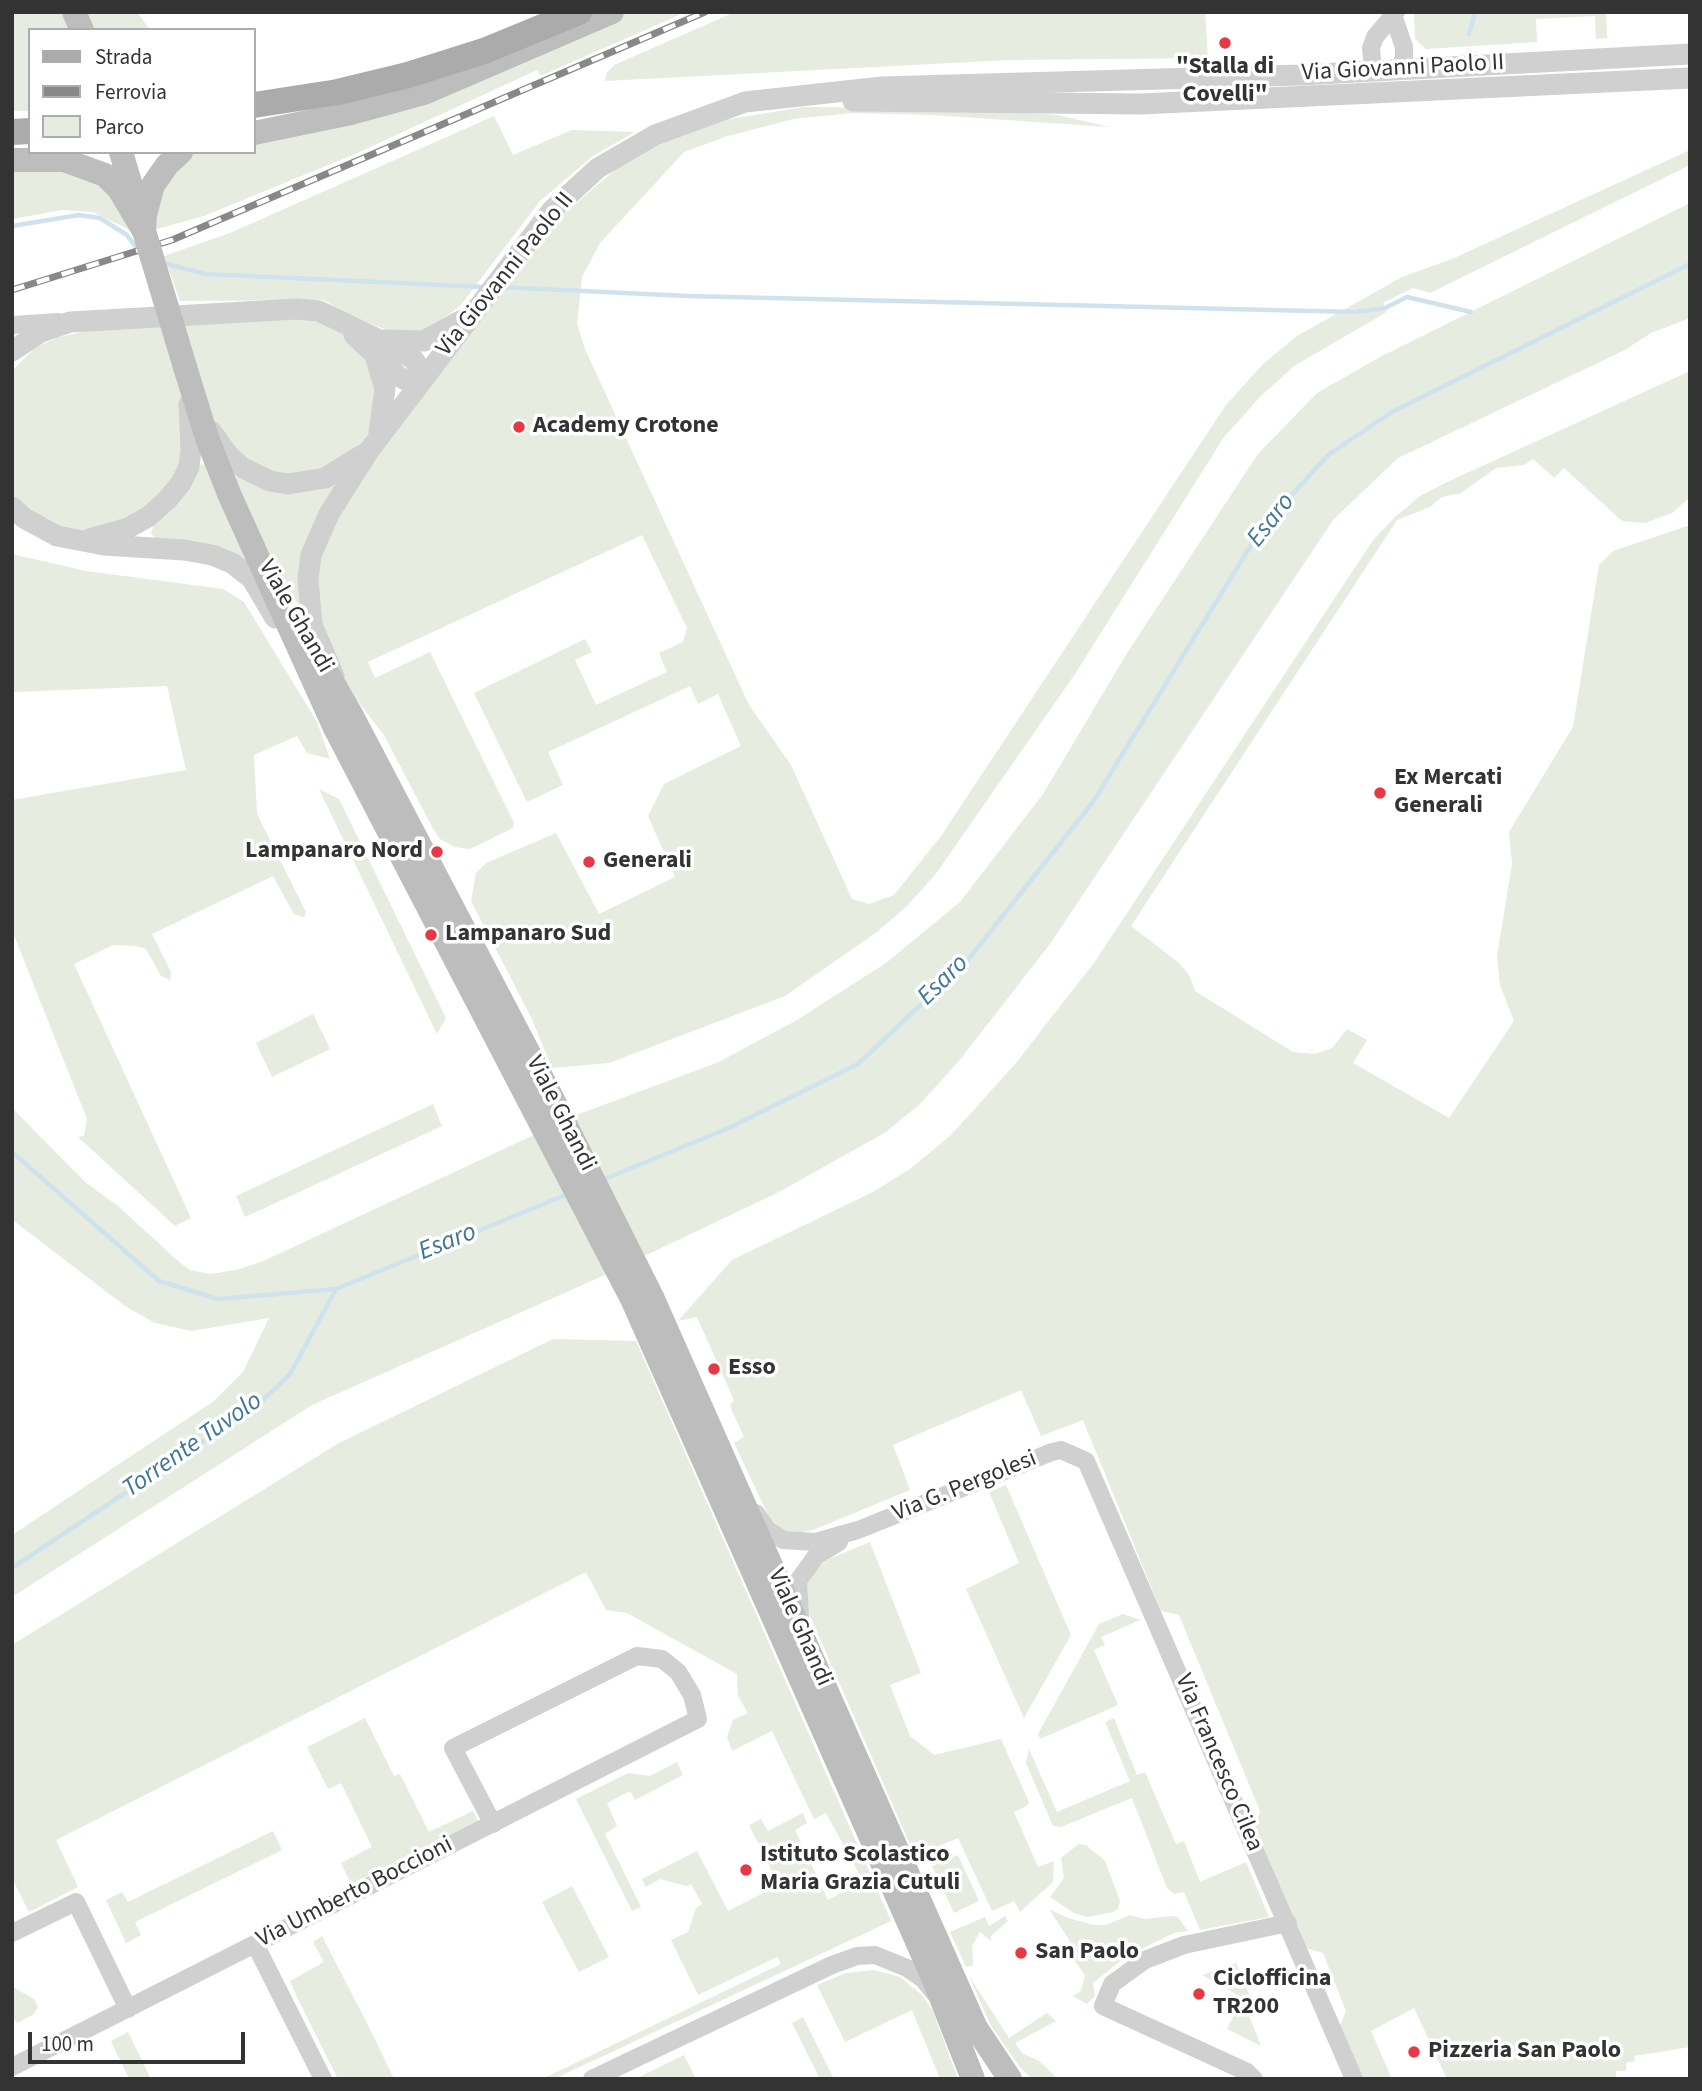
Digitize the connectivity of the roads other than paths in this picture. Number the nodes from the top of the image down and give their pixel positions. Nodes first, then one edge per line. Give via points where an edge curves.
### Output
1 (74, 12) edge
2 (579, 12) edge
3 (612, 12) edge
4 (1395, 15) edge
5 (81, 28) edge
6 (1690, 54) edge
7 (1385, 71) junction
8 (1690, 78) edge
9 (1382, 93) junction
10 (781, 96) junction
11 (256, 105) edge
12 (256, 133) edge
13 (122, 154) edge
14 (179, 154) edge
15 (12, 160) edge
16 (144, 231) junction
17 (475, 310) junction
18 (71, 322) junction
19 (12, 325) edge
20 (374, 345) junction
21 (12, 351) edge
22 (185, 367) junction
23 (421, 381) junction
24 (373, 446) junction
25 (12, 507) edge
26 (85, 540) junction
27 (344, 722) junction
28 (1073, 1454) joint
29 (721, 1476) junction
30 (858, 1530) junction
31 (816, 1664) junction
32 (493, 1824) junction
33 (1288, 1923) junction
34 (12, 1933) edge
35 (256, 1944) junction
36 (128, 2008) junction
37 (946, 2008) junction
38 (12, 2067) edge
39 (323, 2079) edge
40 (592, 2079) edge
41 (973, 2079) edge
42 (1010, 2079) edge
43 (1254, 2079) edge
44 (1354, 2079) edge

1 - 5 main road
2 - 11 main road via 484,51 408,75
3 - 12 main road via 424,93
4 - 7 street via 1404,59
4 - 7 street via 1371,48
6 - 7 street, Via Giovanni Paolo II
7 - 9 street
7 - 10 street, Via Giovanni Paolo II via 882,87
8 - 9 street, Via Giovanni Paolo II
9 - 10 street, Via Giovanni Paolo II via 1045,106
10 - 17 street, Via Giovanni Paolo II via 692,120 598,168 552,210
13 - 16 main road
14 - 16 main road via 153,185
15 - 16 main road via 64,160 105,175
16 - 22 main road, Viale Ghandi, bridge
17 - 20 street via 424,341
17 - 23 street, Via Giovanni Paolo II
18 - 19 street
18 - 20 street via 297,309 334,318
18 - 21 street via 41,332
20 - 23 street via 398,376
20 - 24 street via 385,389
22 - 24 street via 214,436 229,456 256,475 288,484 313,481 335,474
22 - 26 street via 191,450 181,483 148,517
22 - 27 main road, Viale Ghandi via 230,496
23 - 24 street, Via Giovanni Paolo II
24 - 27 street, Via Giovanni Paolo II via 319,532 308,580 312,625
25 - 26 street via 57,536
26 - 27 street via 184,550 232,563 252,579
27 - 29 main road, Viale Ghandi
28 - 30 street, Via G. Pergolesi via 1052,1452
28 - 33 street, Via Francesco Cilea via 1086,1461 1096,1479
29 - 30 street via 767,1529 786,1542 816,1542
29 - 31 main road, Viale Ghandi
29 - 37 main road, Viale Ghandi
30 - 31 street via 816,1556 798,1581 801,1620
31 - 42 main road, Viale Ghandi via 976,2028
32 - 32 street, Via Umberto Boccioni via 698,1719 692,1695 678,1672 662,1659 637,1656 453,1748
32 - 35 street, Via Umberto Boccioni
33 - 43 street via 1184,1945 1145,1960 1112,1984 1102,2006
33 - 44 street, Via Francesco Cilea
34 - 36 street via 76,1902
35 - 36 street, Via Umberto Boccioni
35 - 39 street
36 - 38 street, Via Umberto Boccioni
37 - 40 street via 923,1979 907,1968 875,1955 845,1961
37 - 41 main road, Viale Ghandi

